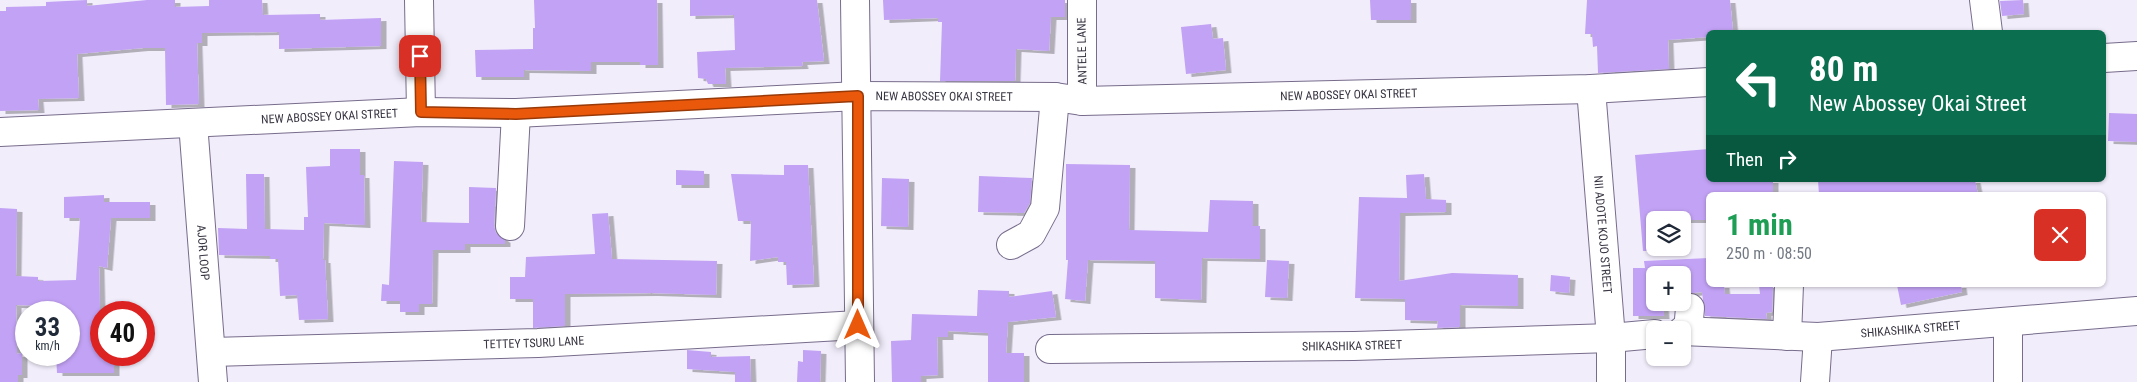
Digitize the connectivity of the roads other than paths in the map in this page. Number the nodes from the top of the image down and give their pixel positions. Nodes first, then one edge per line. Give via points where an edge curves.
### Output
1 (419, 0) edge
2 (856, 0) edge
3 (1082, 0) edge
4 (1984, 0) edge
5 (1988, 30) edge
6 (2137, 56) edge
7 (2106, 58) edge
8 (1706, 82) edge
9 (1591, 88) junction
10 (858, 96) junction
11 (1055, 97) junction
12 (1082, 101) junction
13 (421, 112) junction
14 (516, 114) junction
15 (193, 123) junction
16 (0, 132) edge
17 (510, 226) dead end
18 (1011, 245) dead end
19 (1789, 287) edge
20 (2137, 311) edge
21 (2008, 322) junction
22 (1691, 324) edge
23 (858, 325) junction
24 (1646, 335) edge
25 (1786, 336) junction
26 (1611, 338) junction
27 (1818, 338) junction
28 (1050, 349) dead end
29 (212, 352) junction
30 (213, 382) edge
31 (860, 382) edge
32 (1611, 382) edge
33 (1815, 382) edge
34 (2008, 382) edge

1 - 13 street
2 - 10 street
3 - 12 street, ANTELE LANE
4 - 5 street
6 - 7 street
8 - 9 street, NEW ABOSSEY OKAI STREET
9 - 12 street, NEW ABOSSEY OKAI STREET
9 - 26 street, NII ADOTE KOJO STREET
10 - 11 street, NEW ABOSSEY OKAI STREET
10 - 14 street, NEW ABOSSEY OKAI STREET
10 - 23 street
11 - 12 street, NEW ABOSSEY OKAI STREET
11 - 18 street via 1045,208 1031,234
13 - 14 street, NEW ABOSSEY OKAI STREET
13 - 15 street, NEW ABOSSEY OKAI STREET
14 - 17 street
15 - 16 street, NEW ABOSSEY OKAI STREET
15 - 29 street, AJOR LOOP
19 - 25 street
20 - 21 street, SHIKASHIKA STREET
21 - 27 street, SHIKASHIKA STREET
21 - 34 street
22 - 25 street, SHIKASHIKA STREET
23 - 29 street, TETTEY TSURU LANE via 538,342
23 - 31 street
24 - 26 street, SHIKASHIKA STREET
25 - 27 street, SHIKASHIKA STREET
26 - 28 street, SHIKASHIKA STREET via 1354,346
26 - 32 street, NII ADOTE KOJO STREET
27 - 33 street
29 - 30 street, AJOR LOOP

